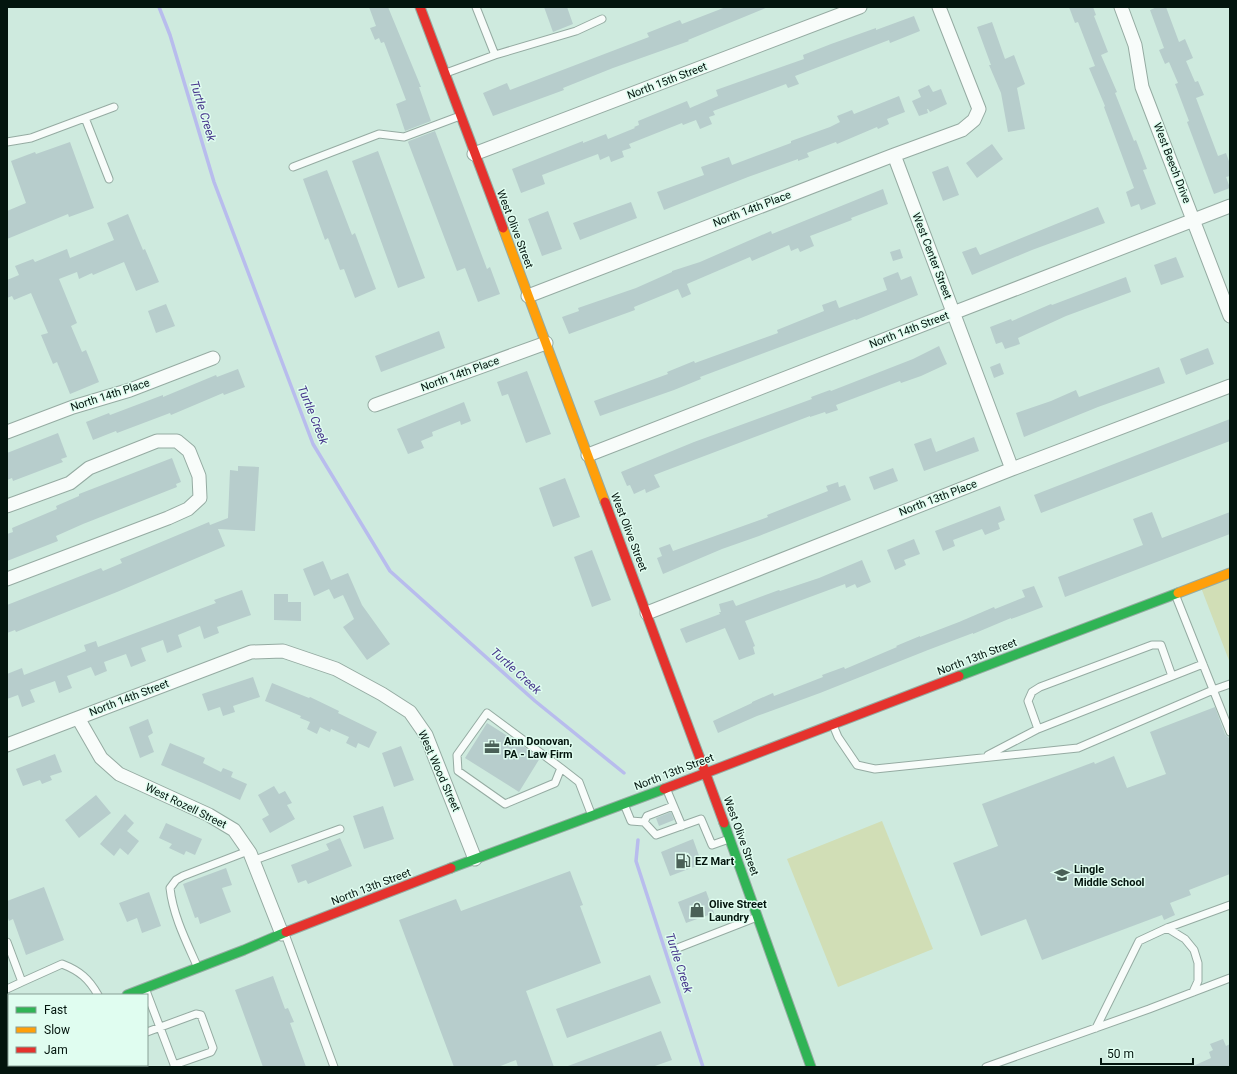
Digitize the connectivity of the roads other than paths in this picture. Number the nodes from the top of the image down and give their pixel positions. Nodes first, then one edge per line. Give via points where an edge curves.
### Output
1 (420, 7) edge
2 (476, 7) edge
3 (860, 7) edge
4 (939, 7) edge
5 (1121, 7) edge
6 (602, 19) dead end
7 (495, 55) junction
8 (444, 73) junction
9 (114, 107) dead end
10 (460, 116) junction
11 (85, 118) junction
12 (7, 142) edge
13 (474, 154) junction
14 (894, 155) junction
15 (293, 167) dead end
16 (109, 179) dead end
17 (1230, 206) edge
18 (1194, 220) junction
19 (528, 296) junction
20 (953, 313) junction
21 (1230, 316) edge
22 (546, 343) junction
23 (213, 358) dead end
24 (1230, 386) edge
25 (375, 405) dead end
26 (7, 432) edge
27 (588, 455) junction
28 (1012, 469) junction
29 (7, 506) edge
30 (1230, 573) edge
31 (7, 580) edge
32 (1175, 594) junction
33 (647, 612) junction
34 (251, 652) joint
35 (1203, 664) junction
36 (1172, 676) junction
37 (1230, 684) edge
38 (1213, 690) junction
39 (78, 718) junction
40 (833, 725) junction
41 (1038, 729) junction
42 (1230, 732) edge
43 (7, 745) edge
44 (983, 757) junction
45 (561, 768) junction
46 (458, 771) junction
47 (706, 773) junction
48 (443, 777) junction
49 (666, 788) junction
50 (624, 804) junction
51 (673, 806) junction
52 (592, 816) junction
53 (644, 822) junction
54 (682, 826) junction
55 (340, 829) dead end
56 (730, 839) junction
57 (250, 856) junction
58 (475, 858) junction
59 (1230, 905) edge
60 (758, 917) junction
61 (1167, 928) junction
62 (283, 934) junction
63 (7, 942) edge
64 (675, 949) dead end
65 (198, 968) junction
66 (1230, 978) edge
67 (22, 982) junction
68 (7, 988) edge
69 (145, 988) junction
70 (1193, 992) junction
71 (97, 994) edge
72 (130, 994) edge
73 (147, 994) edge
74 (148, 996) edge
75 (160, 1027) junction
76 (1096, 1028) junction
77 (148, 1032) edge
78 (7, 1033) edge
79 (8, 1040) edge
80 (175, 1066) edge
81 (334, 1067) edge
82 (811, 1067) edge
83 (986, 1067) edge

1 - 8 main road, West Olive Street
2 - 7 lane
3 - 13 street, North 15th Street
4 - 14 street, North 14th Place via 979,109 974,120 962,130
5 - 18 street, West Beech Drive via 1135,45 1142,87
6 - 7 lane via 576,30
7 - 8 lane
8 - 10 main road, West Olive Street
9 - 11 lane
10 - 13 main road, West Olive Street
10 - 15 lane via 404,136 379,134
11 - 12 lane via 31,138
11 - 16 lane
13 - 19 main road, West Olive Street
14 - 19 street, North 14th Place
14 - 20 street, West Center Street
17 - 18 street, North 14th Street
18 - 20 street, North 14th Street
18 - 21 street, West Beech Drive
19 - 22 main road, West Olive Street
20 - 27 street, North 14th Street
20 - 28 street, West Center Street
22 - 25 street, North 14th Place
22 - 27 main road, West Olive Street
23 - 26 street, North 14th Place via 130,390 73,407
24 - 28 street, North 13th Place
27 - 33 main road, West Olive Street
28 - 33 street, North 13th Place
29 - 31 street via 70,483 89,468 158,441 177,441 189,451 199,476 200,498 188,509
30 - 32 main road, North 13th Street
32 - 35 lane
32 - 40 main road, North 13th Street
33 - 47 main road, West Olive Street
34 - 39 street, North 14th Street
34 - 48 street, West Wood Street via 283,651 336,668 410,712 426,735
35 - 36 lane
35 - 38 lane
36 - 41 lane
36 - 41 lane via 1161,645 1152,645 1040,687 1032,692 1028,701
37 - 38 lane
38 - 42 lane
38 - 44 lane via 1078,748
39 - 43 street, North 14th Street
39 - 57 street, West Rozell Street via 101,758 119,774 209,815 234,830
40 - 44 lane via 857,765 875,769
40 - 47 main road, North 13th Street
41 - 44 lane
45 - 46 lane via 555,783 505,804
45 - 46 lane via 487,713 457,755
45 - 52 lane via 579,782
46 - 48 lane
47 - 49 main road, North 13th Street
47 - 56 main road, West Olive Street
48 - 58 street, West Wood Street
49 - 50 main road, North 13th Street
49 - 51 lane
50 - 52 main road, North 13th Street
50 - 53 lane via 631,821
51 - 53 lane via 647,816
51 - 54 lane
52 - 58 main road, North 13th Street
53 - 54 lane via 656,835
54 - 56 lane via 701,819 712,845
55 - 57 lane
56 - 60 main road, West Olive Street
57 - 62 street, West Rozell Street
57 - 65 lane via 183,876 170,888 182,931
58 - 62 main road, North 13th Street
59 - 61 lane
60 - 64 lane
60 - 82 main road, West Olive Street
61 - 70 lane via 1185,939 1194,950 1198,963 1198,981
61 - 76 lane via 1139,941
62 - 65 main road, North 13th Street
62 - 81 lane
63 - 67 lane
65 - 69 main road, North 13th Street
66 - 70 lane
67 - 68 lane
67 - 71 lane via 62,964 75,969 91,982
69 - 72 main road, North 13th Street
69 - 73 lane
70 - 76 lane
74 - 75 lane
75 - 77 lane
75 - 80 lane
75 - 80 lane via 196,1014 201,1015 209,1034 213,1048 211,1052
76 - 83 lane
78 - 79 street

